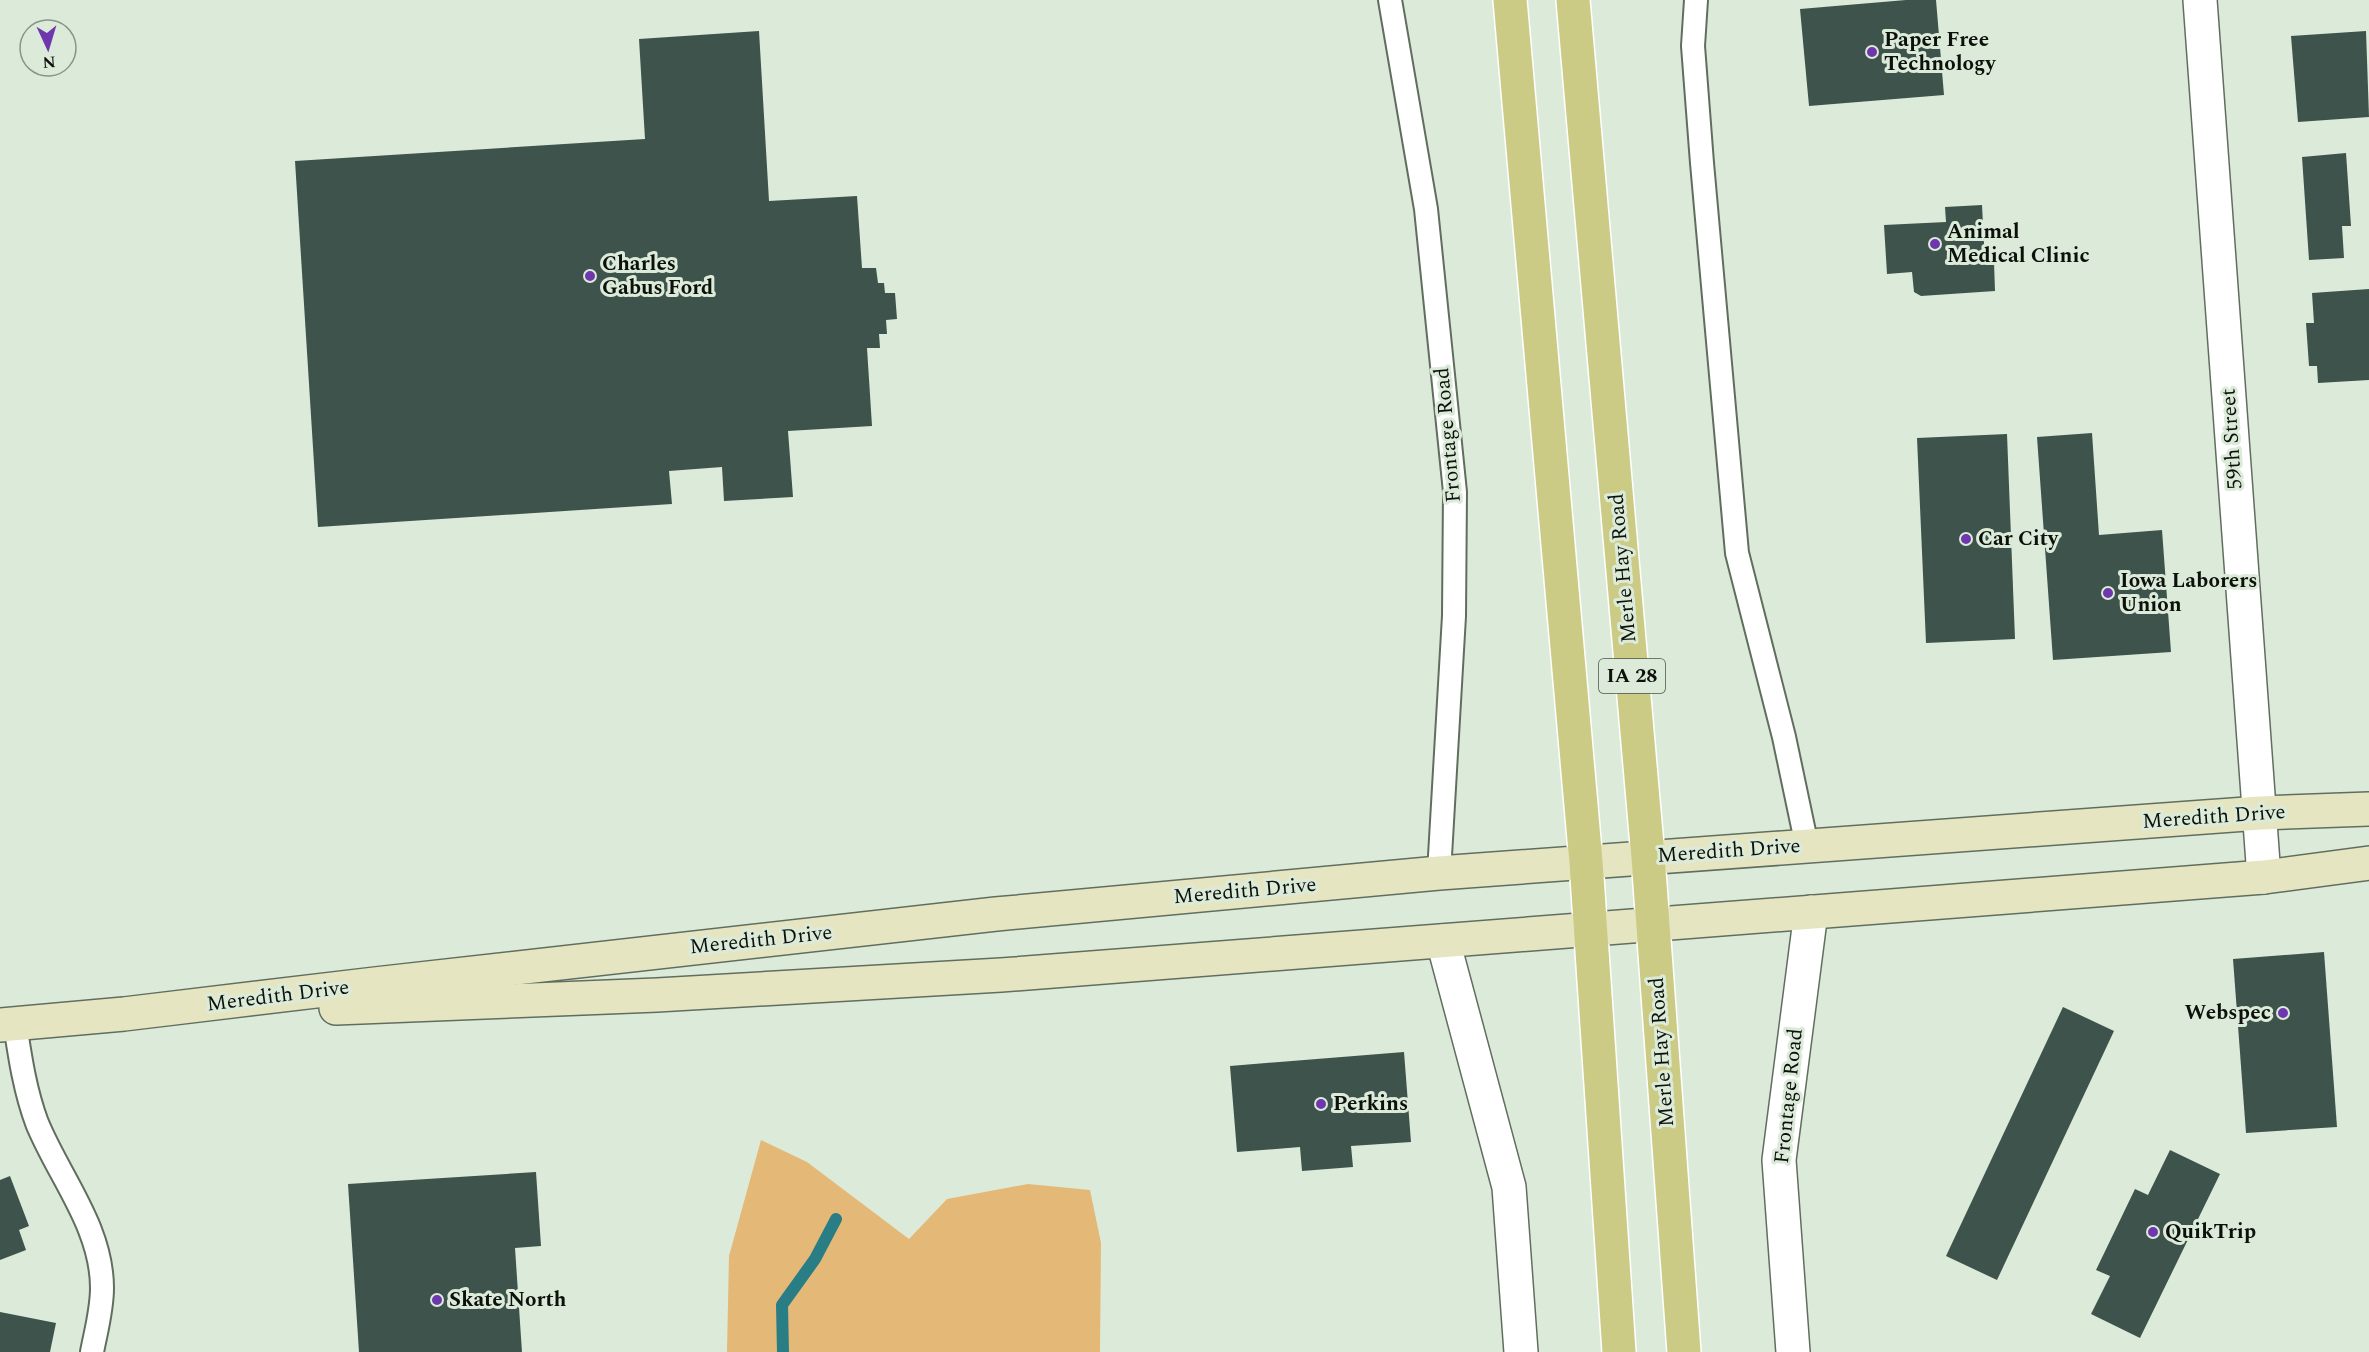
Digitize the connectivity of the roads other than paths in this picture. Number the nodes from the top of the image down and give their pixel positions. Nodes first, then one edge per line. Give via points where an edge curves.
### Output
1 (1390, 0) edge
2 (1510, 0) edge
3 (1573, 0) edge
4 (1696, 0) edge
5 (2200, 0) edge
6 (2369, 809) edge
7 (2259, 813) junction
8 (1807, 846) junction
9 (1648, 857) junction
10 (1586, 862) junction
11 (2369, 863) edge
12 (1439, 873) junction
13 (2265, 877) junction
14 (1811, 912) junction
15 (1653, 924) junction
16 (1590, 928) junction
17 (1443, 941) junction
18 (124, 1014) junction
19 (8, 1025) edge
20 (92, 1352) edge
21 (1521, 1352) edge
22 (1619, 1352) edge
23 (1684, 1352) edge
24 (1793, 1352) edge

1 - 12 lane, Frontage Road via 1426,209 1455,492 1454,616
2 - 10 main road, IA 28
3 - 9 main road, Merle Hay Road / IA 28
4 - 8 lane via 1693,46 1705,208 1737,553
5 - 7 street, 59th Street
6 - 7 main road, Meredith Drive
7 - 8 main road, Meredith Drive
7 - 13 street, 59th Street
8 - 9 main road, Meredith Drive
9 - 10 main road, Meredith Drive
9 - 15 main road, Merle Hay Road / IA 28
10 - 12 main road, Meredith Drive
10 - 16 main road, IA 28
11 - 13 main road, Meredith Drive
12 - 18 main road, Meredith Drive via 996,914
13 - 14 main road, Meredith Drive
14 - 15 main road, Meredith Drive
14 - 24 street, Frontage Road via 1779,1160
15 - 16 main road, Meredith Drive
15 - 23 main road, Merle Hay Road / IA 28
16 - 17 main road, Meredith Drive
16 - 22 main road, IA 28
17 - 18 main road, Meredith Drive via 1001,975 657,995
17 - 21 street via 1509,1187
18 - 19 main road, Meredith Drive
19 - 20 lane via 37,1122 88,1224 98,1259 102,1288

